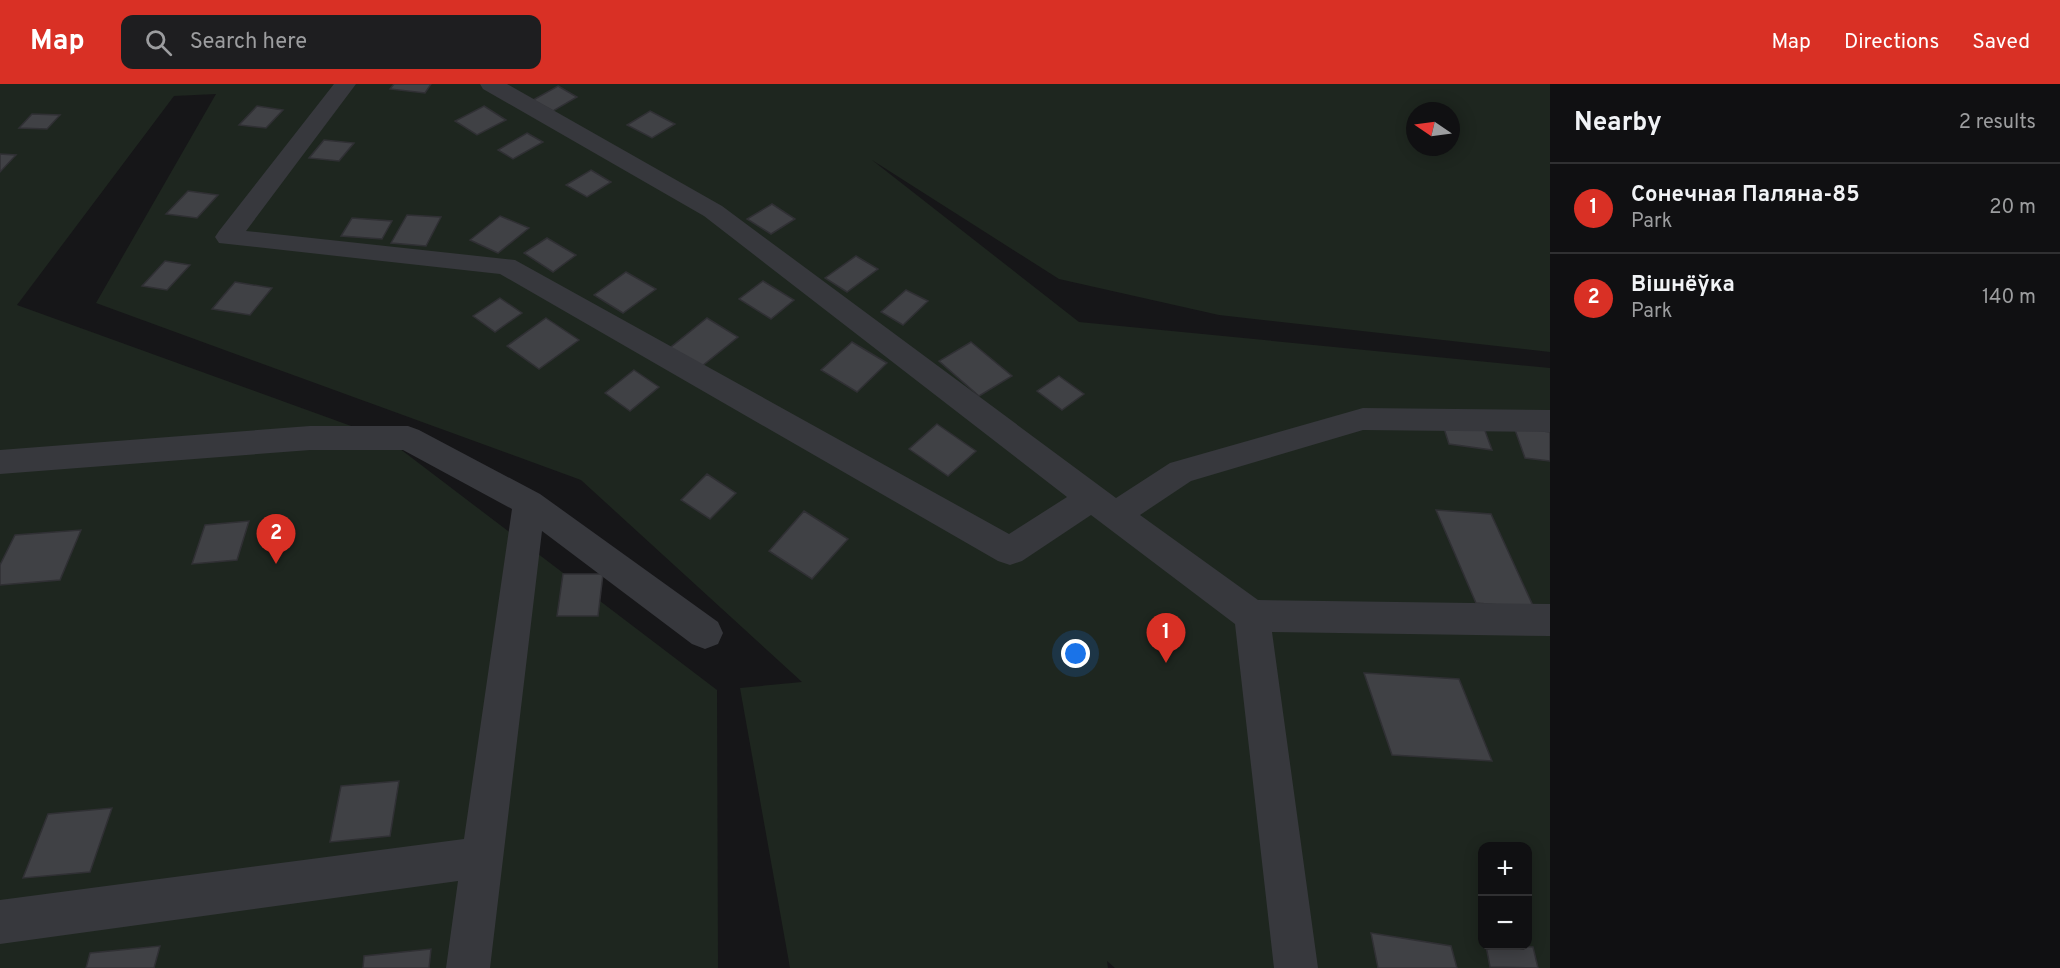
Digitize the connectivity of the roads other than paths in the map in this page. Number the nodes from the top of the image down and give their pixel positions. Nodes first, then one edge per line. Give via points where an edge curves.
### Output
1 (345, 84) edge
2 (491, 84) edge
3 (1550, 421) edge
4 (0, 462) edge
5 (529, 503) junction
6 (1104, 507) junction
7 (1251, 616) junction
8 (1550, 620) edge
9 (705, 633) dead end
10 (482, 857) junction
11 (0, 922) edge
12 (468, 968) edge
13 (1296, 968) edge

1 - 6 street via 228,237 506,266 1010,551
2 - 6 street via 713,211
3 - 6 street via 1363,419 1181,472
4 - 5 street via 310,438 408,438
5 - 9 street
5 - 10 street
6 - 7 street
7 - 8 street
7 - 13 street
10 - 11 street
10 - 12 street

